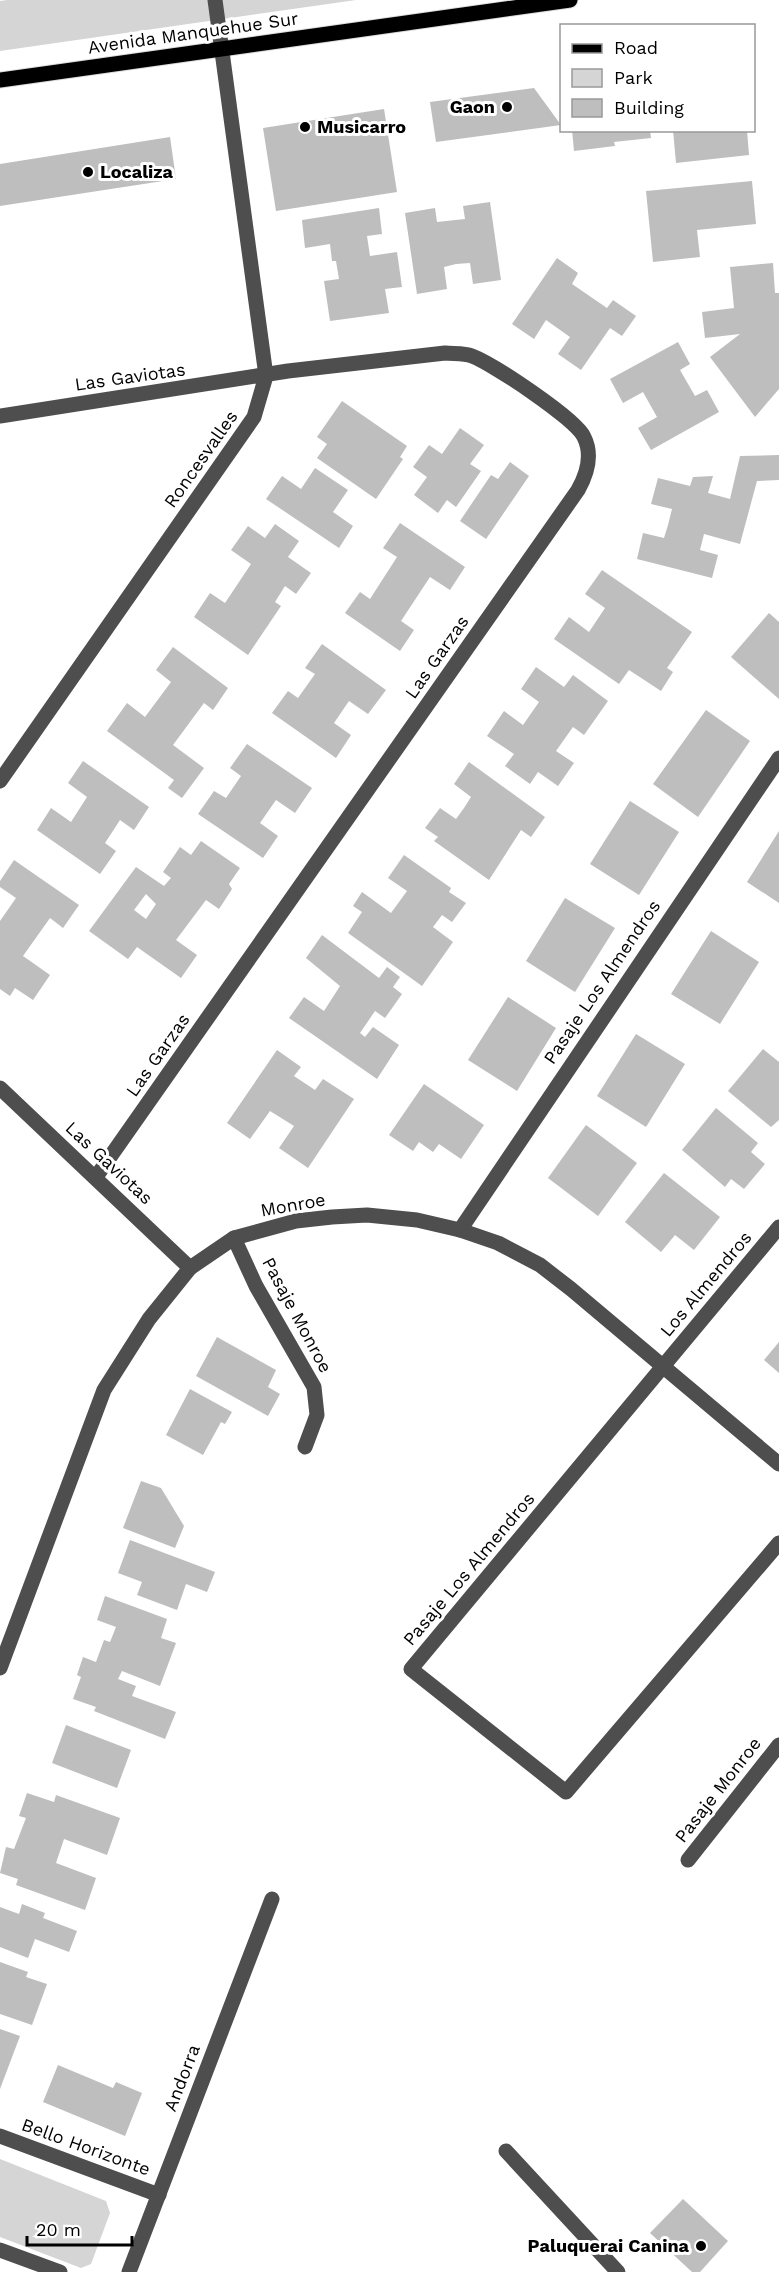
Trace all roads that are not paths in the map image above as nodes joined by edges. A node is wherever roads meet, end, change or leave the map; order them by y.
1 (215, 0) edge
2 (570, 0) edge
3 (223, 49) junction
4 (0, 80) edge
5 (266, 376) junction
6 (0, 416) edge
7 (779, 758) edge
8 (0, 781) edge
9 (0, 1088) edge
10 (96, 1177) junction
11 (779, 1227) edge
12 (460, 1230) junction
13 (234, 1238) junction
14 (190, 1268) junction
15 (662, 1366) junction
16 (304, 1447) dead end
17 (779, 1464) edge
18 (779, 1543) edge
19 (0, 1668) edge
20 (779, 1745) edge
21 (688, 1860) dead end
22 (272, 1899) dead end
23 (0, 2136) edge
24 (506, 2151) dead end
25 (159, 2195) junction
26 (0, 2250) edge
27 (60, 2272) edge
28 (129, 2272) edge
29 (618, 2272) edge

1 - 3 street, Roncesvalles
2 - 3 main road, Avenida Manquehue Sur
3 - 4 main road, Avenida Manquehue Sur
3 - 5 street, Roncesvalles
5 - 6 street, Las Gaviotas
5 - 8 street, Roncesvalles
5 - 10 street, Las Garzas
7 - 12 street, Pasaje Los Almendros
9 - 10 street, Las Gaviotas
10 - 14 street, Las Gaviotas
11 - 15 street, Los Almendros
12 - 13 street, Monroe
12 - 15 street, Monroe
13 - 14 street, Monroe
13 - 16 street, Pasaje Monroe
14 - 19 street, Monroe
15 - 17 street, Monroe
15 - 18 street, Pasaje Los Almendros
20 - 21 street, Pasaje Monroe
22 - 25 street, Andorra
23 - 25 street, Bello Horizonte
24 - 29 street
25 - 28 street, Andorra
26 - 27 street

